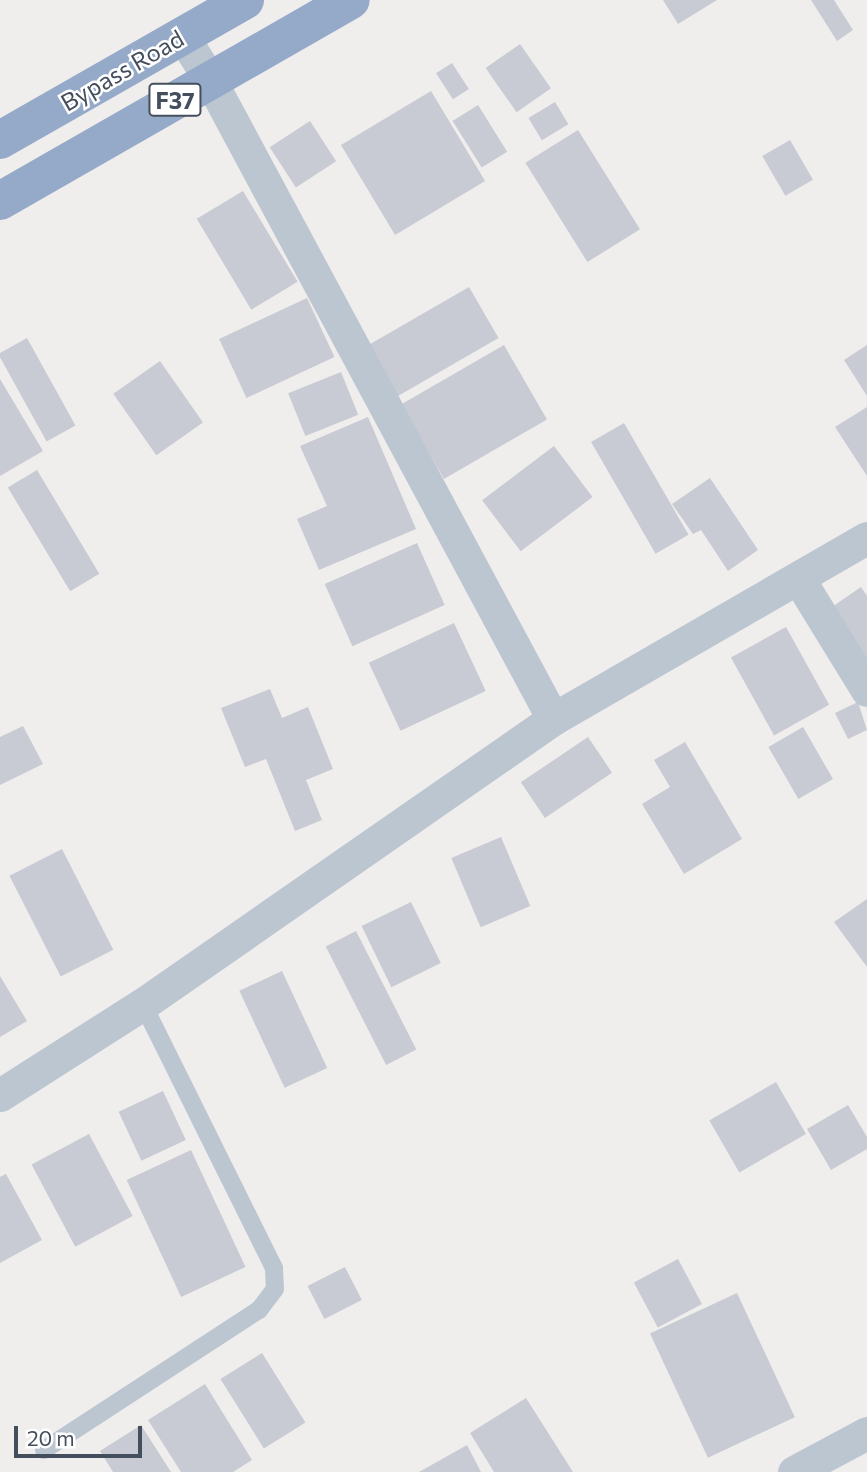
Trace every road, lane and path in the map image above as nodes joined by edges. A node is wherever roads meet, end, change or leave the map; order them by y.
1 (245, 0) edge
2 (351, 0) edge
3 (182, 36) junction
4 (211, 80) junction
5 (0, 140) edge
6 (0, 201) edge
7 (867, 538) edge
8 (800, 581) junction
9 (867, 690) edge
10 (553, 719) junction
11 (143, 1004) junction
12 (0, 1095) edge
13 (867, 1433) edge
14 (44, 1450) dead end
15 (809, 1469) edge

1 - 3 highway, Bypass Road / F37
2 - 4 highway, F37
3 - 4 street
3 - 5 highway, Bypass Road / F37
4 - 6 highway, F37
4 - 10 street
7 - 8 street
8 - 9 street
8 - 10 street
10 - 11 street
11 - 12 street
11 - 14 lane
13 - 15 street

